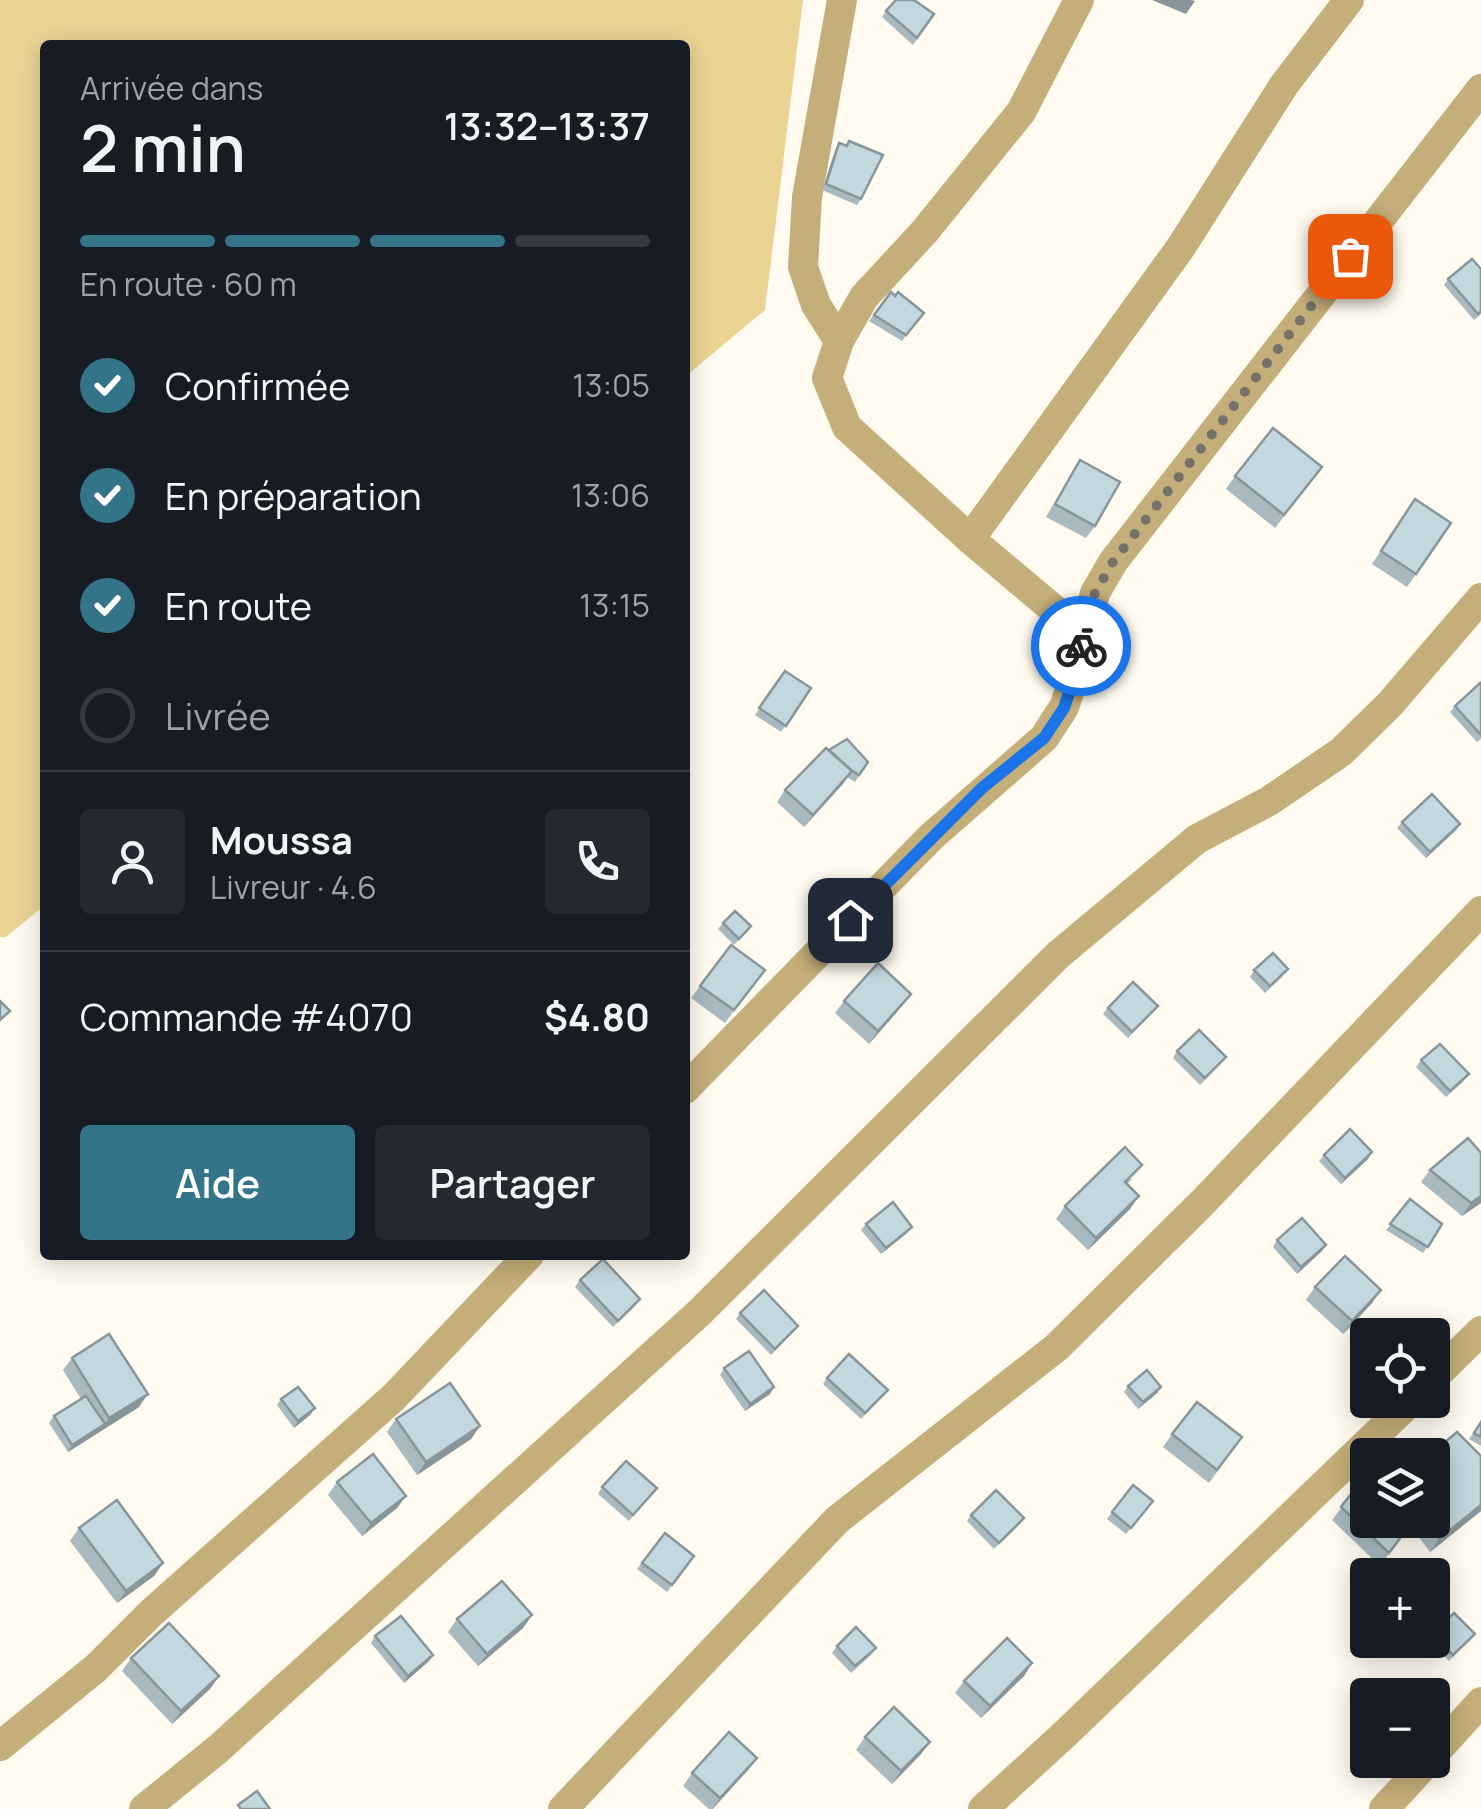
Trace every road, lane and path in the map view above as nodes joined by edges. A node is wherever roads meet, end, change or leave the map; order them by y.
1 (842, 0) edge
2 (1079, 0) edge
3 (1348, 0) edge
4 (1481, 88) edge
5 (838, 341) junction
6 (970, 539) junction
7 (1481, 598) edge
8 (1083, 634) junction
9 (1481, 911) edge
10 (690, 1083) edge
11 (524, 1260) edge
12 (1481, 1331) edge
13 (1450, 1362) edge
14 (1393, 1418) edge
15 (1481, 1702) edge
16 (1450, 1736) edge
17 (0, 1746) edge
18 (1412, 1778) edge
19 (144, 1809) edge
20 (563, 1809) edge
21 (983, 1809) edge
22 (1384, 1809) edge

1 - 5 street
2 - 5 street
3 - 6 street
4 - 8 street
5 - 6 street
6 - 8 street
7 - 19 street
8 - 10 street
9 - 20 street
11 - 17 street
12 - 13 street
14 - 21 street
15 - 16 street
18 - 22 street

